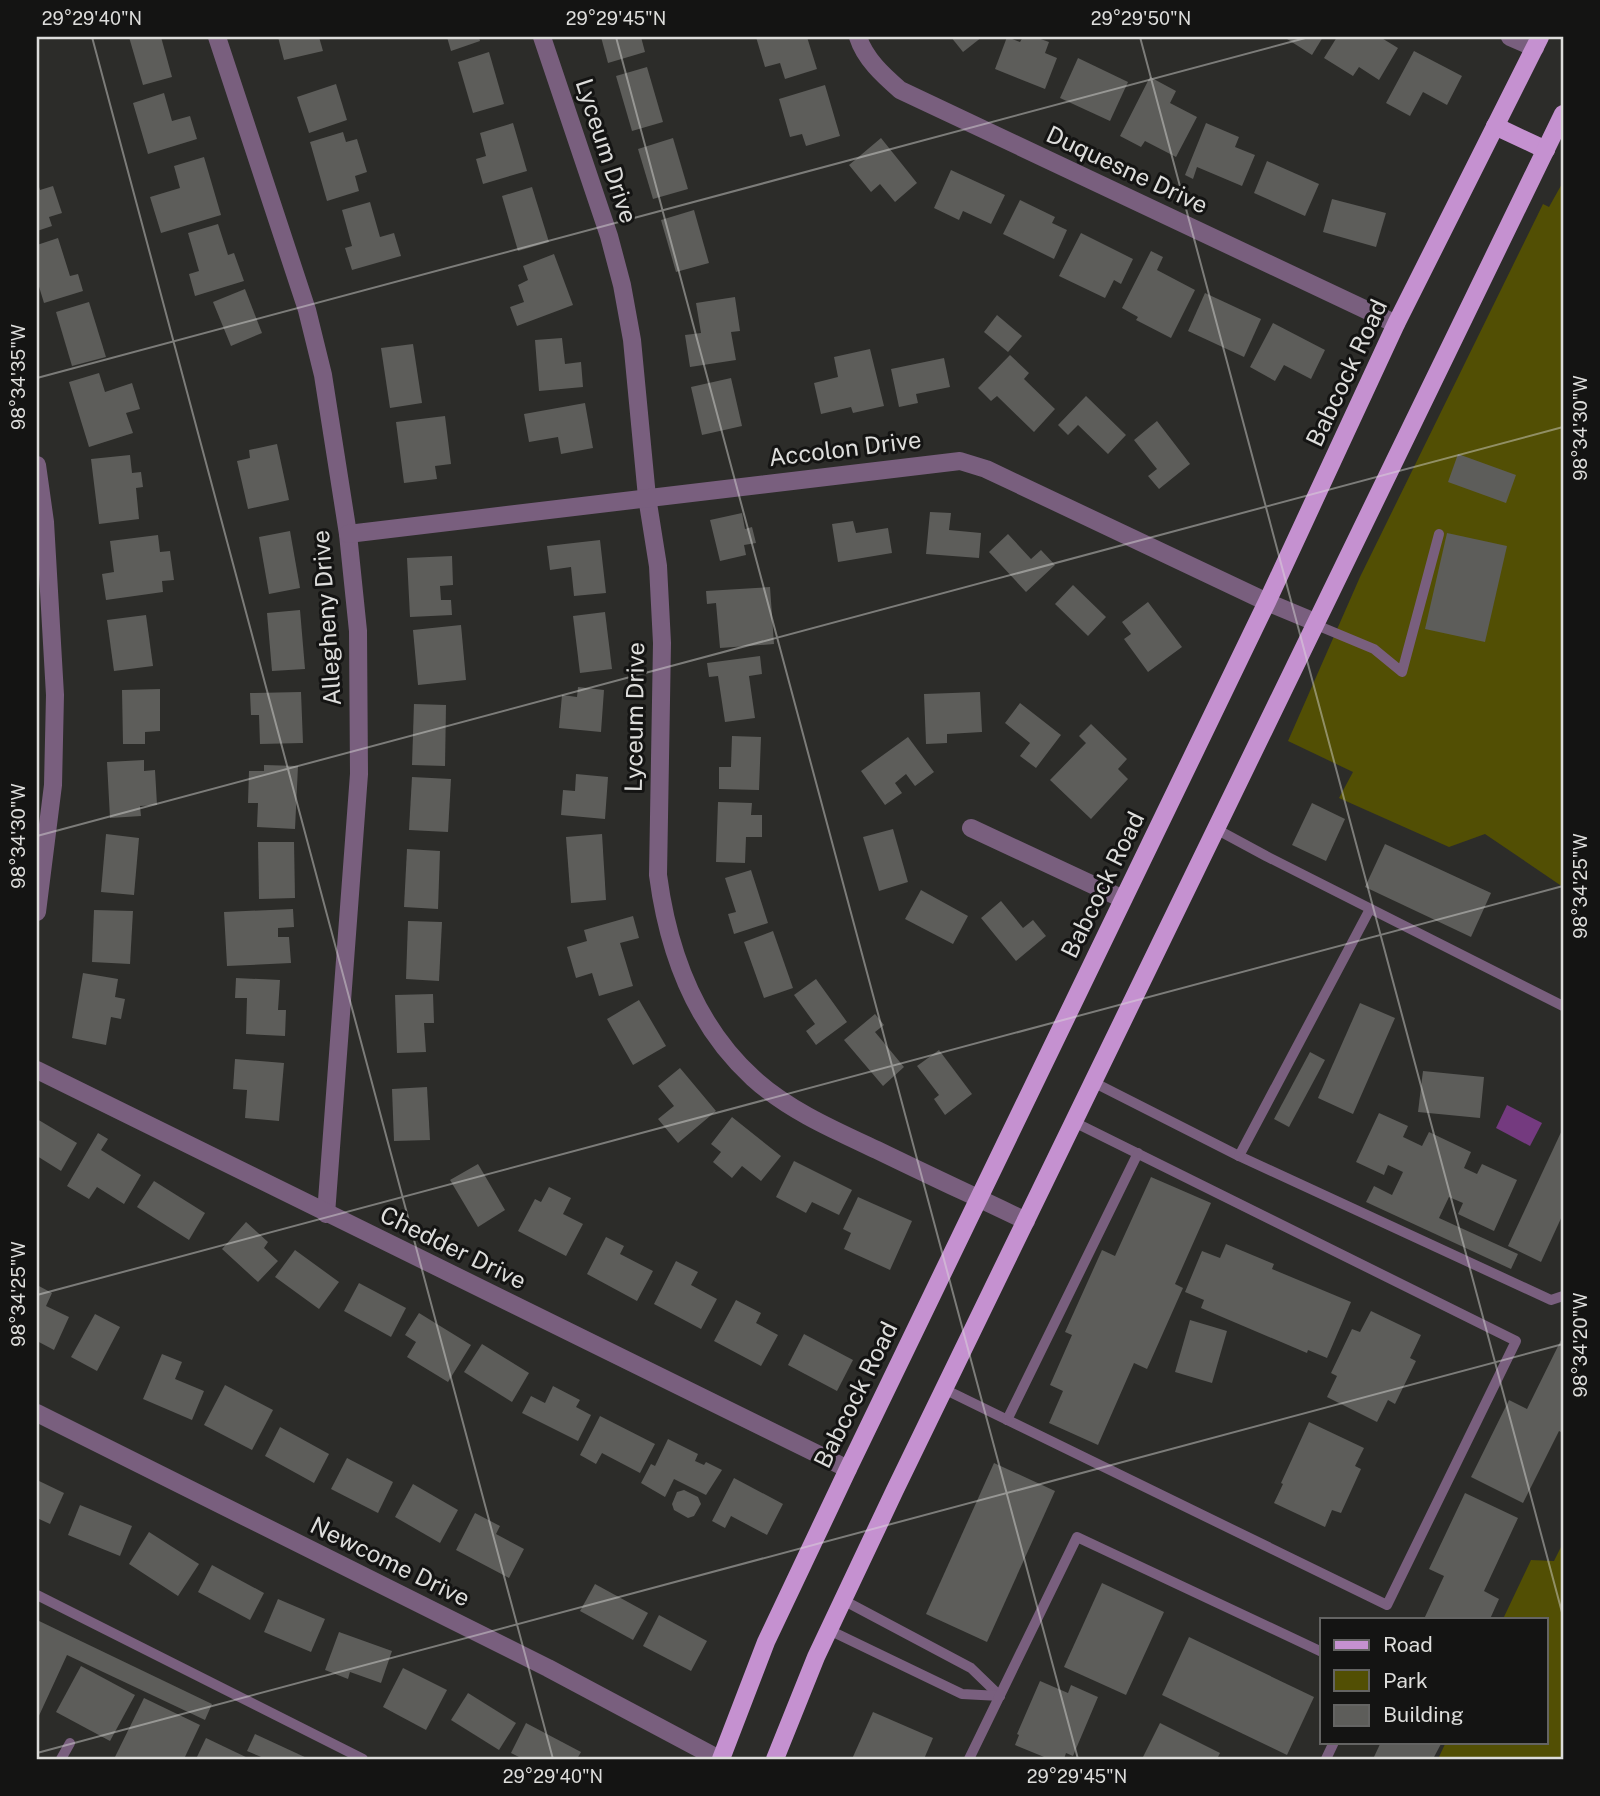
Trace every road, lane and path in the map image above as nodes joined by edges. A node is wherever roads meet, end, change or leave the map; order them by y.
1 (217, 37) edge
2 (542, 37) edge
3 (858, 37) edge
4 (1510, 37) edge
5 (1537, 42) edge
6 (1563, 114) edge
7 (1495, 126) junction
8 (1554, 142) edge
9 (1396, 324) junction
10 (37, 465) edge
11 (647, 497) junction
12 (41, 515) edge
13 (348, 534) junction
14 (1439, 534) dead end
15 (1267, 602) junction
16 (1314, 623) junction
17 (971, 828) dead end
18 (1216, 829) junction
19 (1123, 899) junction
20 (1370, 909) junction
21 (37, 912) edge
22 (1563, 1006) edge
23 (37, 1070) edge
24 (1093, 1082) junction
25 (1074, 1122) junction
26 (1138, 1153) junction
27 (1239, 1157) junction
28 (978, 1198) junction
29 (326, 1214) junction
30 (1026, 1221) junction
31 (1563, 1296) edge
32 (944, 1389) junction
33 (37, 1413) edge
34 (1007, 1420) junction
35 (848, 1469) junction
36 (37, 1595) edge
37 (843, 1600) junction
38 (829, 1630) junction
39 (1320, 1651) edge
40 (1000, 1696) junction
41 (70, 1742) dead end
42 (61, 1759) edge
43 (363, 1759) edge
44 (720, 1759) edge
45 (775, 1759) edge
46 (969, 1759) edge

1 - 13 street, Allegheny Drive
2 - 11 street, Lyceum Drive
3 - 9 street, Duquesne Drive
4 - 5 street
5 - 7 main road, Babcock Road
6 - 8 main road
7 - 8 main road
7 - 9 main road, Babcock Road
8 - 16 main road
9 - 15 main road, Babcock Road
10 - 12 street
11 - 13 street, Accolon Drive
11 - 15 street, Accolon Drive
11 - 28 street, Lyceum Drive
12 - 21 street
13 - 29 street, Allegheny Drive
14 - 16 lane
15 - 16 street, Accolon Drive
15 - 19 main road, Babcock Road
16 - 18 main road
17 - 19 street
18 - 20 lane
18 - 24 main road
19 - 28 main road, Babcock Road
20 - 22 lane
20 - 27 lane
23 - 29 street, Chedder Drive
24 - 25 main road
24 - 27 lane
25 - 26 lane
25 - 30 main road
26 - 34 lane
26 - 34 lane
27 - 31 lane
28 - 30 street, Lyceum Drive
28 - 35 main road, Babcock Road
29 - 35 street, Chedder Drive
30 - 32 main road
32 - 34 lane
32 - 37 main road
33 - 44 street, Newcome Drive
35 - 44 main road, Babcock Road
36 - 43 lane
37 - 38 main road
37 - 40 lane
38 - 40 lane
38 - 45 main road
39 - 40 lane
40 - 46 lane
41 - 42 lane

